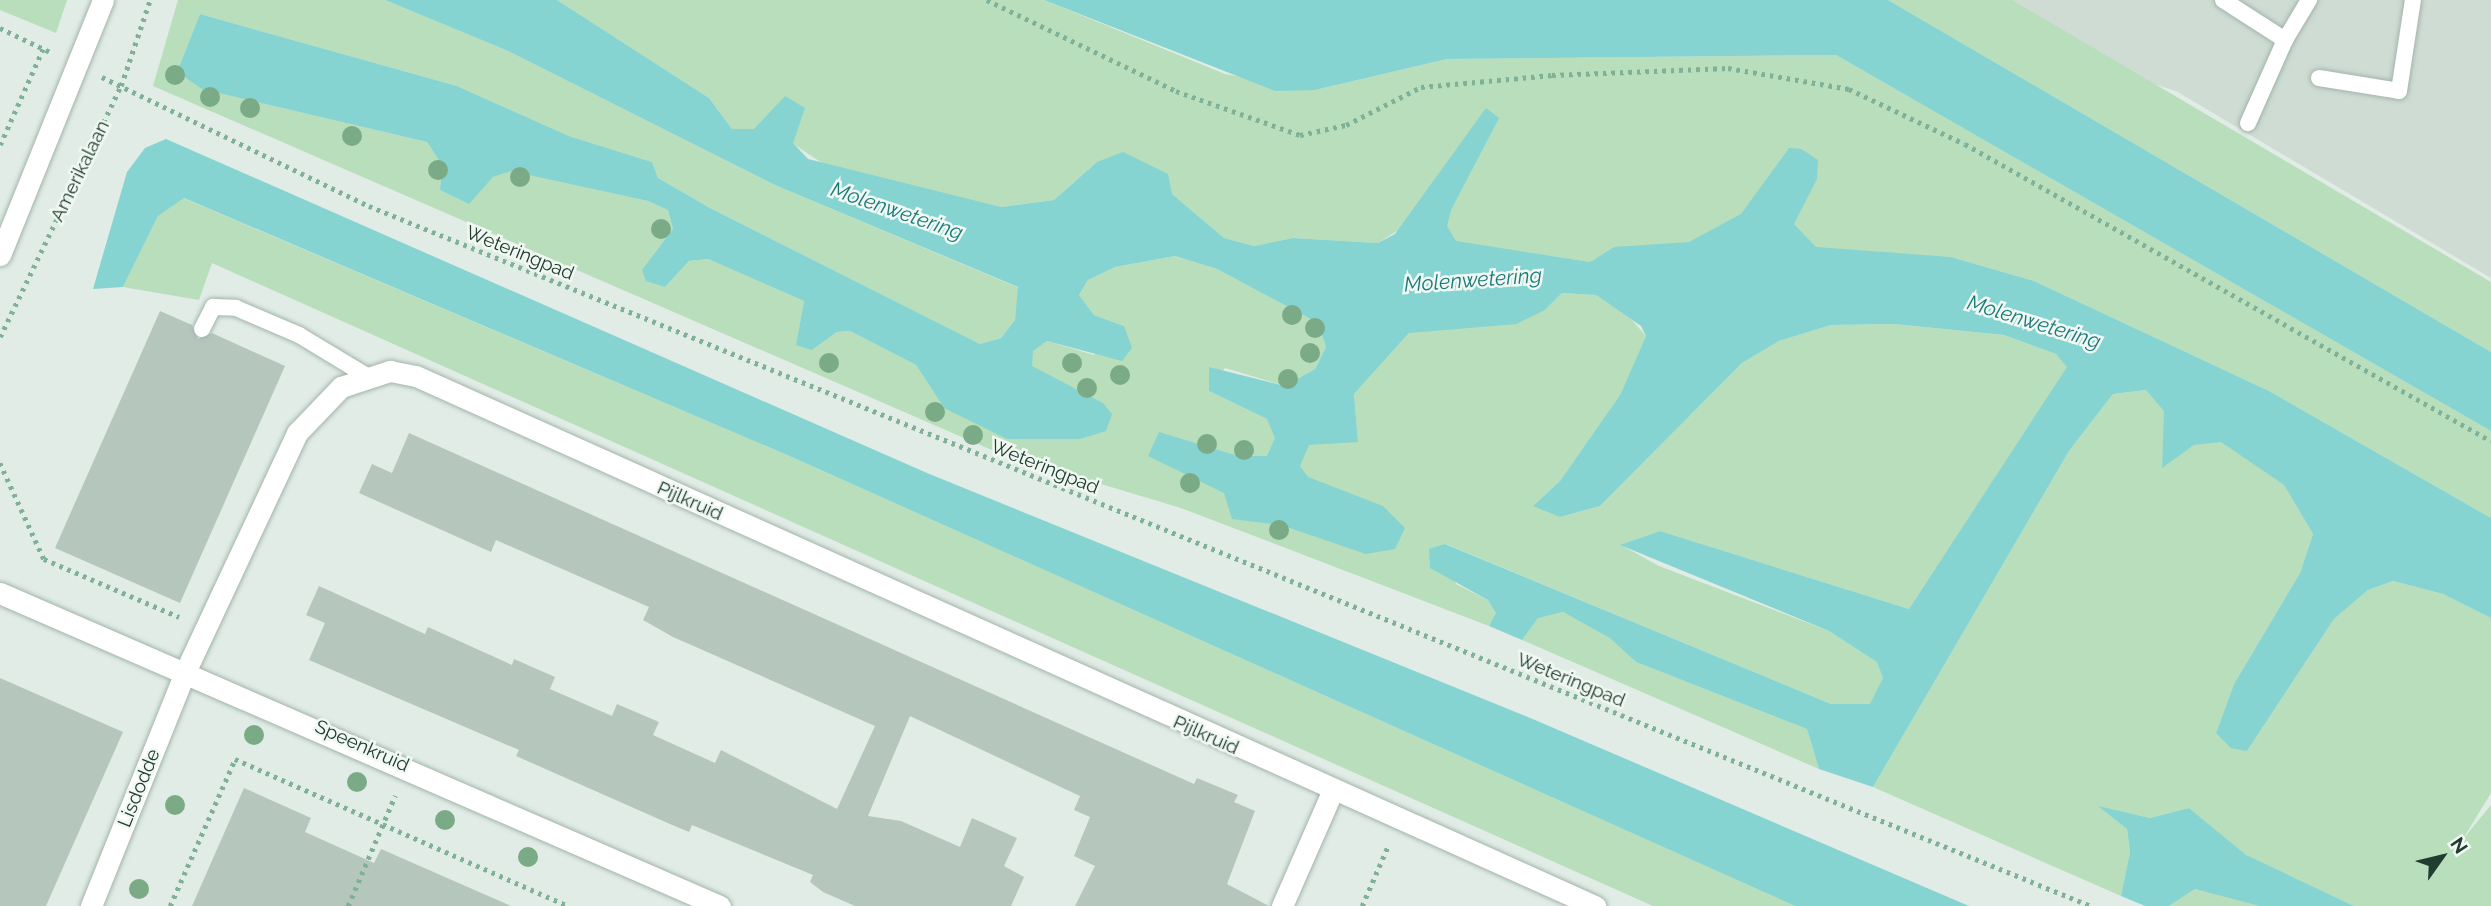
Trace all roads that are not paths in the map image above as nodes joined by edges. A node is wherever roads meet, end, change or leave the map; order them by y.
1 (103, 0) edge
2 (2223, 0) edge
3 (2309, 0) edge
4 (2413, 0) edge
5 (2285, 40) junction
6 (2319, 78) dead end
7 (2248, 123) dead end
8 (0, 255) edge
9 (202, 329) dead end
10 (367, 376) junction
11 (0, 593) edge
12 (187, 670) junction
13 (1332, 792) junction
14 (91, 906) edge
15 (720, 906) edge
16 (1282, 906) edge
17 (1595, 906) edge

1 - 8 street, Amerikalaan
2 - 5 lane
3 - 5 lane
4 - 6 lane
5 - 7 lane
9 - 10 lane
10 - 12 street
10 - 13 street, Pijlkruid
11 - 12 street, Speenkruid
12 - 14 street, Lisdodde
12 - 15 street, Speenkruid
13 - 16 street
13 - 17 street, Pijlkruid

